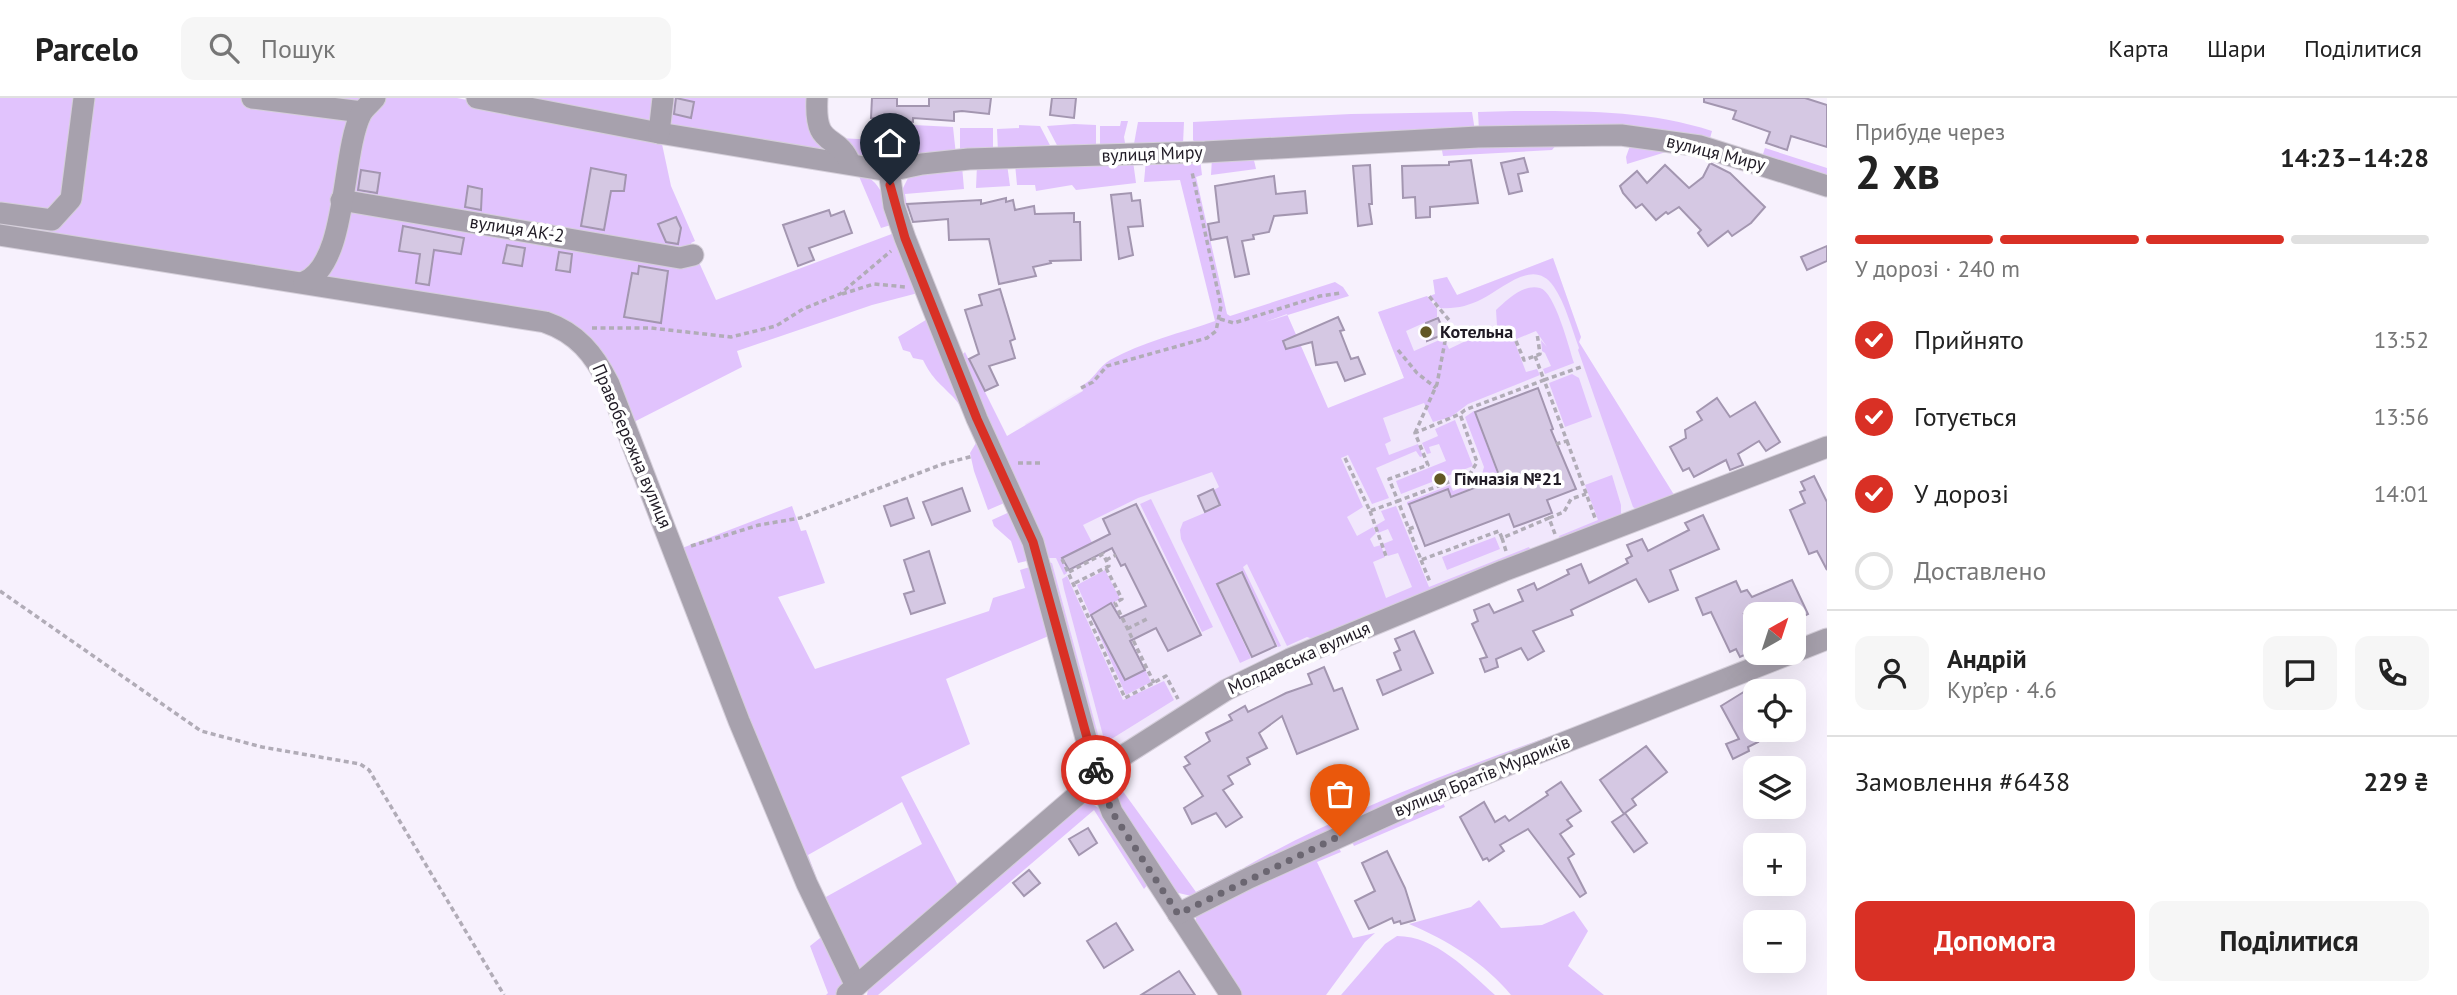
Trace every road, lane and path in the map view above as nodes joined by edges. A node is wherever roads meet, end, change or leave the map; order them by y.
1 (84, 98) edge
2 (252, 98) edge
3 (477, 98) edge
4 (663, 98) edge
5 (817, 98) edge
6 (368, 105) edge
7 (659, 133) junction
8 (1190, 153) junction
9 (850, 163) junction
10 (889, 171) junction
11 (1827, 186) edge
12 (341, 200) junction
13 (0, 213) edge
14 (0, 235) edge
15 (905, 238) junction
16 (693, 255) dead end
17 (322, 268) junction
18 (304, 282) junction
19 (335, 288) junction
20 (926, 290) junction
21 (1341, 293) dead end
22 (840, 294) junction
23 (1429, 296) dead end
24 (1220, 319) junction
25 (1537, 332) dead end
26 (569, 333) junction
27 (1516, 341) dead end
28 (1398, 350) dead end
29 (1535, 356) junction
30 (1581, 367) dead end
31 (1544, 380) junction
32 (1081, 388) dead end
33 (1436, 388) junction
34 (1460, 414) junction
35 (1415, 433) junction
36 (1567, 441) junction
37 (1556, 444) dead end
38 (1827, 447) edge
39 (994, 457) junction
40 (1345, 458) dead end
41 (1043, 463) dead end
42 (1586, 494) junction
43 (1398, 501) junction
44 (1370, 511) junction
45 (1549, 518) junction
46 (1595, 519) dead end
47 (1417, 526) dead end
48 (1565, 527) dead end
49 (1409, 529) junction
50 (1554, 533) junction
51 (1542, 537) dead end
52 (1558, 542) dead end
53 (675, 551) junction
54 (1116, 555) dead end
55 (1386, 556) dead end
56 (1062, 559) dead end
57 (1106, 560) junction
58 (1106, 568) junction
59 (1068, 572) junction
60 (1073, 584) junction
61 (0, 591) edge
62 (1147, 619) dead end
63 (1127, 629) junction
64 (1827, 639) edge
65 (1806, 647) edge
66 (1760, 665) edge
67 (1154, 683) junction
68 (1179, 701) dead end
69 (1098, 778) junction
70 (1178, 914) junction
71 (851, 990) edge
72 (504, 995) edge
73 (1231, 995) edge

1 - 13 street
2 - 6 street
3 - 7 street, вулиця Миру
4 - 7 street
5 - 9 street
6 - 12 street
7 - 9 street, вулиця Миру
8 - 10 street, вулиця Миру
8 - 11 street, вулиця Миру
8 - 24 path
9 - 10 street, вулиця Миру
10 - 15 street
12 - 16 street, вулиця АК-2
12 - 17 street
14 - 18 street, Правобережна вулиця
15 - 20 street
15 - 22 path
17 - 18 street
17 - 19 street
18 - 19 street, Правобережна вулиця
19 - 26 street, Правобережна вулиця
20 - 22 path
20 - 39 street
21 - 24 path
22 - 26 path
23 - 33 path
24 - 32 path
25 - 29 path
26 - 53 street, Правобережна вулиця
27 - 29 path
28 - 33 path
29 - 31 path
30 - 31 path
31 - 34 path
31 - 36 path
33 - 35 path
34 - 35 path
34 - 43 path
35 - 43 path
36 - 37 path
36 - 42 path
38 - 69 street, Молдавська вулиця
39 - 41 path
39 - 53 path
39 - 69 street
40 - 44 path
42 - 45 path
42 - 46 path
43 - 44 path
43 - 49 path
44 - 55 path
45 - 49 path
45 - 50 path
47 - 49 path
48 - 50 path
50 - 51 path
50 - 52 path
53 - 71 street, Правобережна вулиця
54 - 57 path
56 - 59 path
57 - 58 path
57 - 59 path
58 - 60 path
58 - 63 path
59 - 60 path
60 - 67 path
61 - 72 path
62 - 63 path
63 - 67 path
64 - 65 street, вулиця Братів Мудриків
66 - 70 street, вулиця Братів Мудриків
67 - 68 path
69 - 70 street
69 - 71 street, Молдавська вулиця
70 - 73 street

